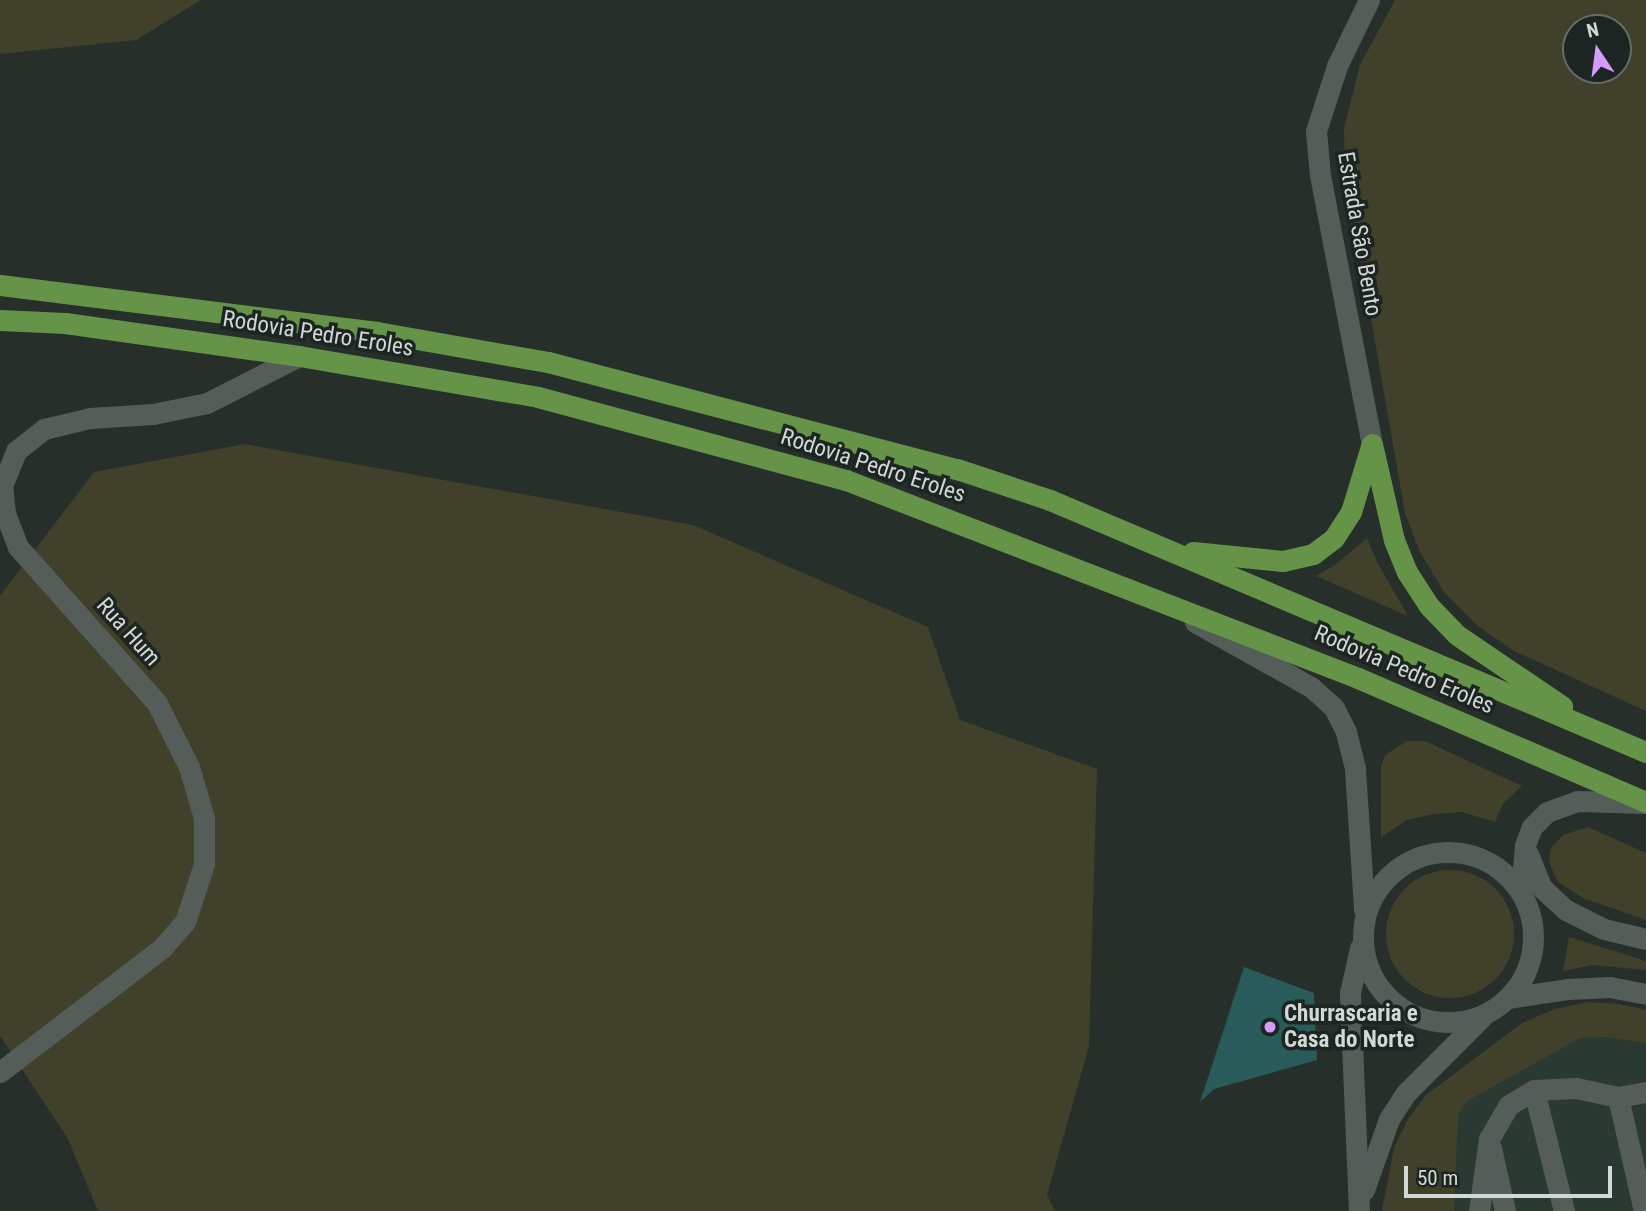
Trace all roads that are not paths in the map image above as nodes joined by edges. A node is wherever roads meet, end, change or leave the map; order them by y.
1 (1369, 0) edge
2 (0, 285) edge
3 (0, 320) edge
4 (299, 356) junction
5 (1372, 444) junction
6 (1, 485) edge
7 (1169, 550) junction
8 (1150, 597) junction
9 (1603, 734) junction
10 (1646, 752) edge
11 (1646, 803) edge
12 (1525, 845) junction
13 (1521, 892) junction
14 (1364, 914) junction
15 (1646, 939) edge
16 (1362, 942) junction
17 (1646, 994) edge
18 (1508, 998) junction
19 (1485, 1014) junction
20 (0, 1072) edge
21 (1534, 1090) junction
22 (1646, 1092) edge
23 (1618, 1097) junction
24 (1489, 1139) junction
25 (1359, 1208) edge
26 (1479, 1211) edge
27 (1505, 1211) edge
28 (1564, 1211) edge
29 (1644, 1211) edge

1 - 5 street, Estrada São Bento
2 - 7 highway, Rodovia Pedro Eroles
3 - 4 highway, Rodovia Pedro Eroles
4 - 6 street, Rua Hum
4 - 8 highway, Rodovia Pedro Eroles
5 - 7 highway
5 - 9 highway
6 - 20 street, Rua Hum
7 - 9 highway, Rodovia Pedro Eroles
8 - 11 highway, Rodovia Pedro Eroles
8 - 14 street
9 - 10 highway, Rodovia Pedro Eroles
11 - 12 street
12 - 13 street
12 - 15 street
13 - 14 street
13 - 18 street
14 - 16 street
16 - 19 street
16 - 25 street
17 - 18 street
18 - 19 street
19 - 25 street
21 - 23 street
21 - 24 street
21 - 28 street
22 - 23 street
23 - 29 street
24 - 26 street
24 - 27 street

